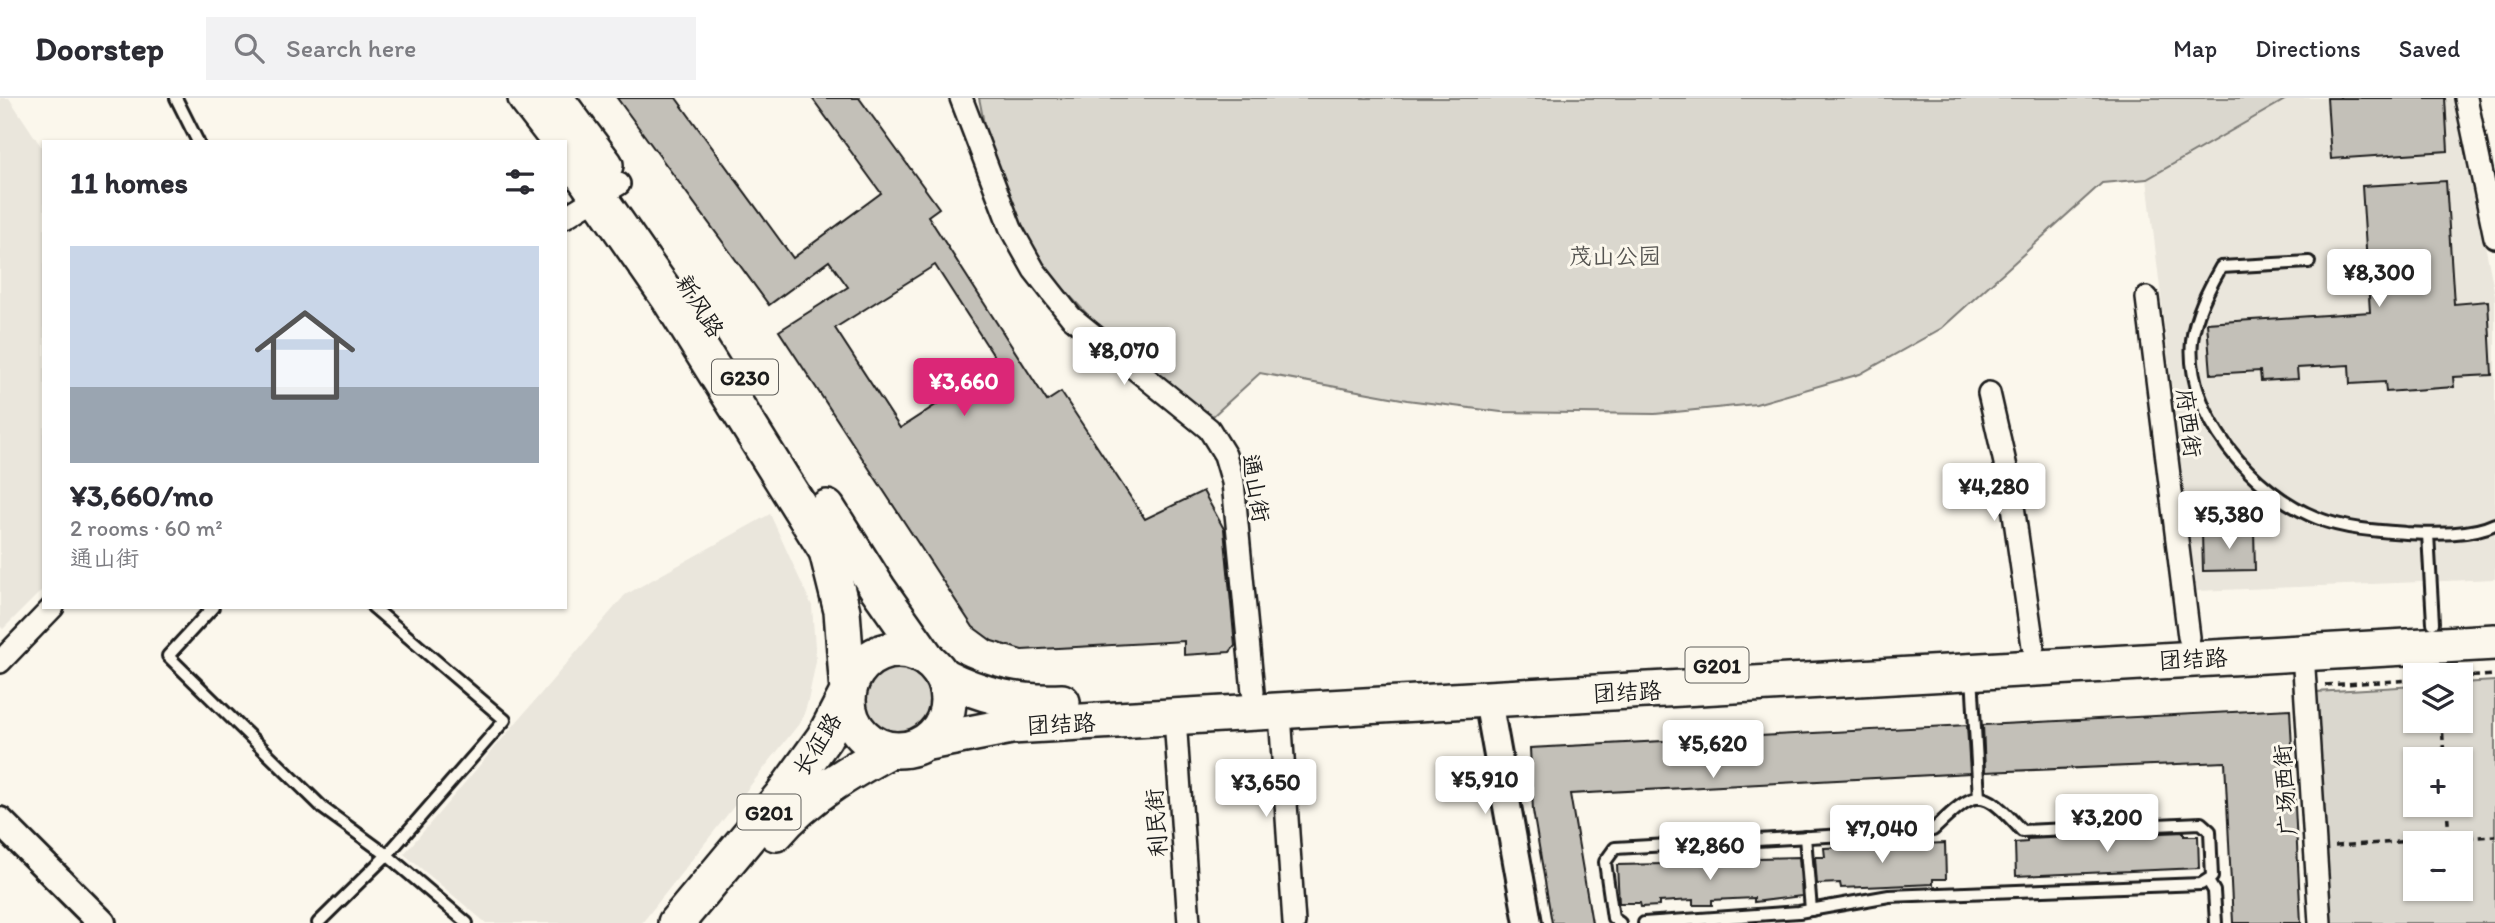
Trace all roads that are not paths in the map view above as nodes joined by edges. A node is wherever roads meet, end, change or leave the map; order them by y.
1 (176, 98) edge
2 (526, 98) edge
3 (555, 98) edge
4 (961, 98) edge
5 (2466, 98) edge
6 (197, 140) edge
7 (558, 140) edge
8 (567, 151) edge
9 (609, 190) junction
10 (567, 216) edge
11 (2495, 237) edge
12 (2309, 262) dead end
13 (2147, 298) dead end
14 (1989, 393) dead end
15 (2495, 524) edge
16 (2428, 534) junction
17 (51, 609) edge
18 (211, 609) edge
19 (375, 609) edge
20 (2495, 619) edge
21 (2433, 623) junction
22 (2189, 637) junction
23 (2495, 642) edge
24 (2033, 646) junction
25 (0, 662) edge
26 (936, 668) junction
27 (2304, 670) junction
28 (1972, 672) junction
29 (848, 692) junction
30 (1252, 692) junction
31 (1488, 700) junction
32 (1280, 712) junction
33 (1175, 718) junction
34 (928, 742) junction
35 (890, 750) junction
36 (1979, 798) junction
37 (0, 821) edge
38 (1805, 837) junction
39 (387, 855) junction
40 (2208, 881) junction
41 (1811, 910) junction
42 (102, 923) edge
43 (318, 923) edge
44 (467, 923) edge
45 (676, 923) edge
46 (703, 923) edge
47 (1189, 923) edge
48 (1294, 923) edge
49 (1528, 923) edge
50 (1620, 923) edge
51 (1644, 923) edge
52 (2216, 923) edge
53 (2320, 923) edge

1 - 6 lane
2 - 7 highway
3 - 9 highway, 新风路 / G230
4 - 30 street, 通山街
5 - 11 street
8 - 9 highway, 新风路 / G230
9 - 10 street
9 - 26 highway, 新风路 / G230
9 - 29 highway, 新风路 / G230
12 - 16 lane
13 - 22 street, 府西街
14 - 24 street
15 - 16 lane
16 - 21 lane
17 - 25 street
18 - 39 lane
19 - 39 lane
20 - 21 highway, 团结路 / G201
21 - 22 highway, 团结路 / G201
22 - 24 highway, 团结路 / G201
23 - 27 highway, 团结路 / G201
24 - 30 highway, 团结路 / G201
26 - 29 highway
26 - 30 highway, 团结路 / G201
26 - 34 highway
27 - 28 highway, 团结路 / G201
27 - 53 street, 广场西街
28 - 31 highway, 团结路 / G201
28 - 36 lane
29 - 35 highway
29 - 45 highway, 长征路 / G201
31 - 32 highway, 团结路 / G201
31 - 49 street
32 - 33 highway, 团结路 / G201
32 - 48 street
33 - 34 highway, 团结路 / G201
33 - 47 street, 利民街
34 - 35 highway
35 - 46 highway, 长征路 / G201
36 - 38 lane
36 - 40 lane
37 - 42 street
38 - 41 lane
38 - 50 lane
39 - 43 lane
39 - 44 lane
40 - 41 lane
40 - 52 lane
41 - 51 lane

